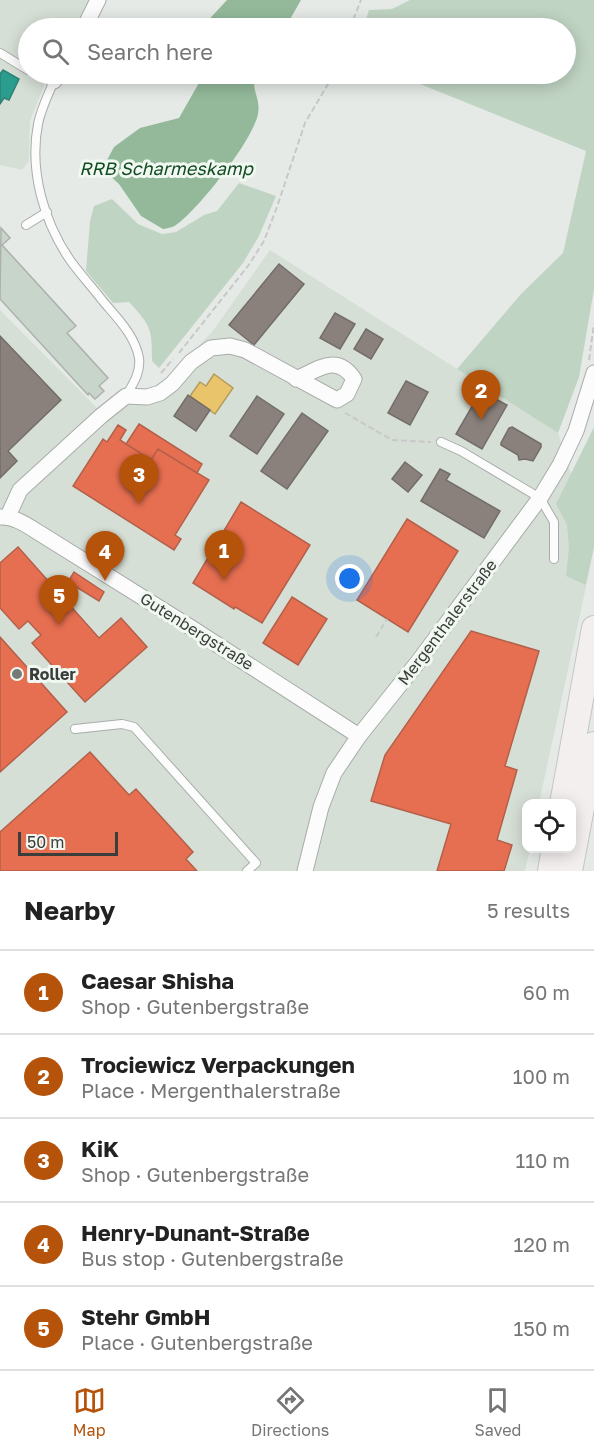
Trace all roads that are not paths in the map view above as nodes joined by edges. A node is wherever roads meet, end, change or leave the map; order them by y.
1 (98, 0) edge
2 (89, 18) edge
3 (0, 53) edge
4 (18, 64) edge
5 (53, 84) edge
6 (47, 212) junction
7 (26, 225) dead end
8 (591, 371) edge
9 (296, 379) junction
10 (126, 396) junction
11 (441, 442) road end
12 (540, 498) junction
13 (4, 516) edge
14 (554, 559) dead end
15 (594, 628) edge
16 (75, 729) dead end
17 (359, 736) junction
18 (594, 744) edge
19 (563, 799) edge
20 (553, 853) edge
21 (247, 871) edge
22 (306, 871) edge
23 (550, 871) edge
24 (570, 871) edge

1 - 2 street
3 - 4 lane
5 - 6 lane
6 - 7 lane
6 - 10 lane
8 - 12 street, Mergenthalerstraße
9 - 9 street
9 - 10 street
10 - 13 street
11 - 12 lane
12 - 14 lane
12 - 17 street, Mergenthalerstraße
13 - 17 street, Gutenbergstraße
15 - 19 highway
16 - 21 lane
17 - 22 street, Mergenthalerstraße
18 - 24 highway
20 - 23 highway

